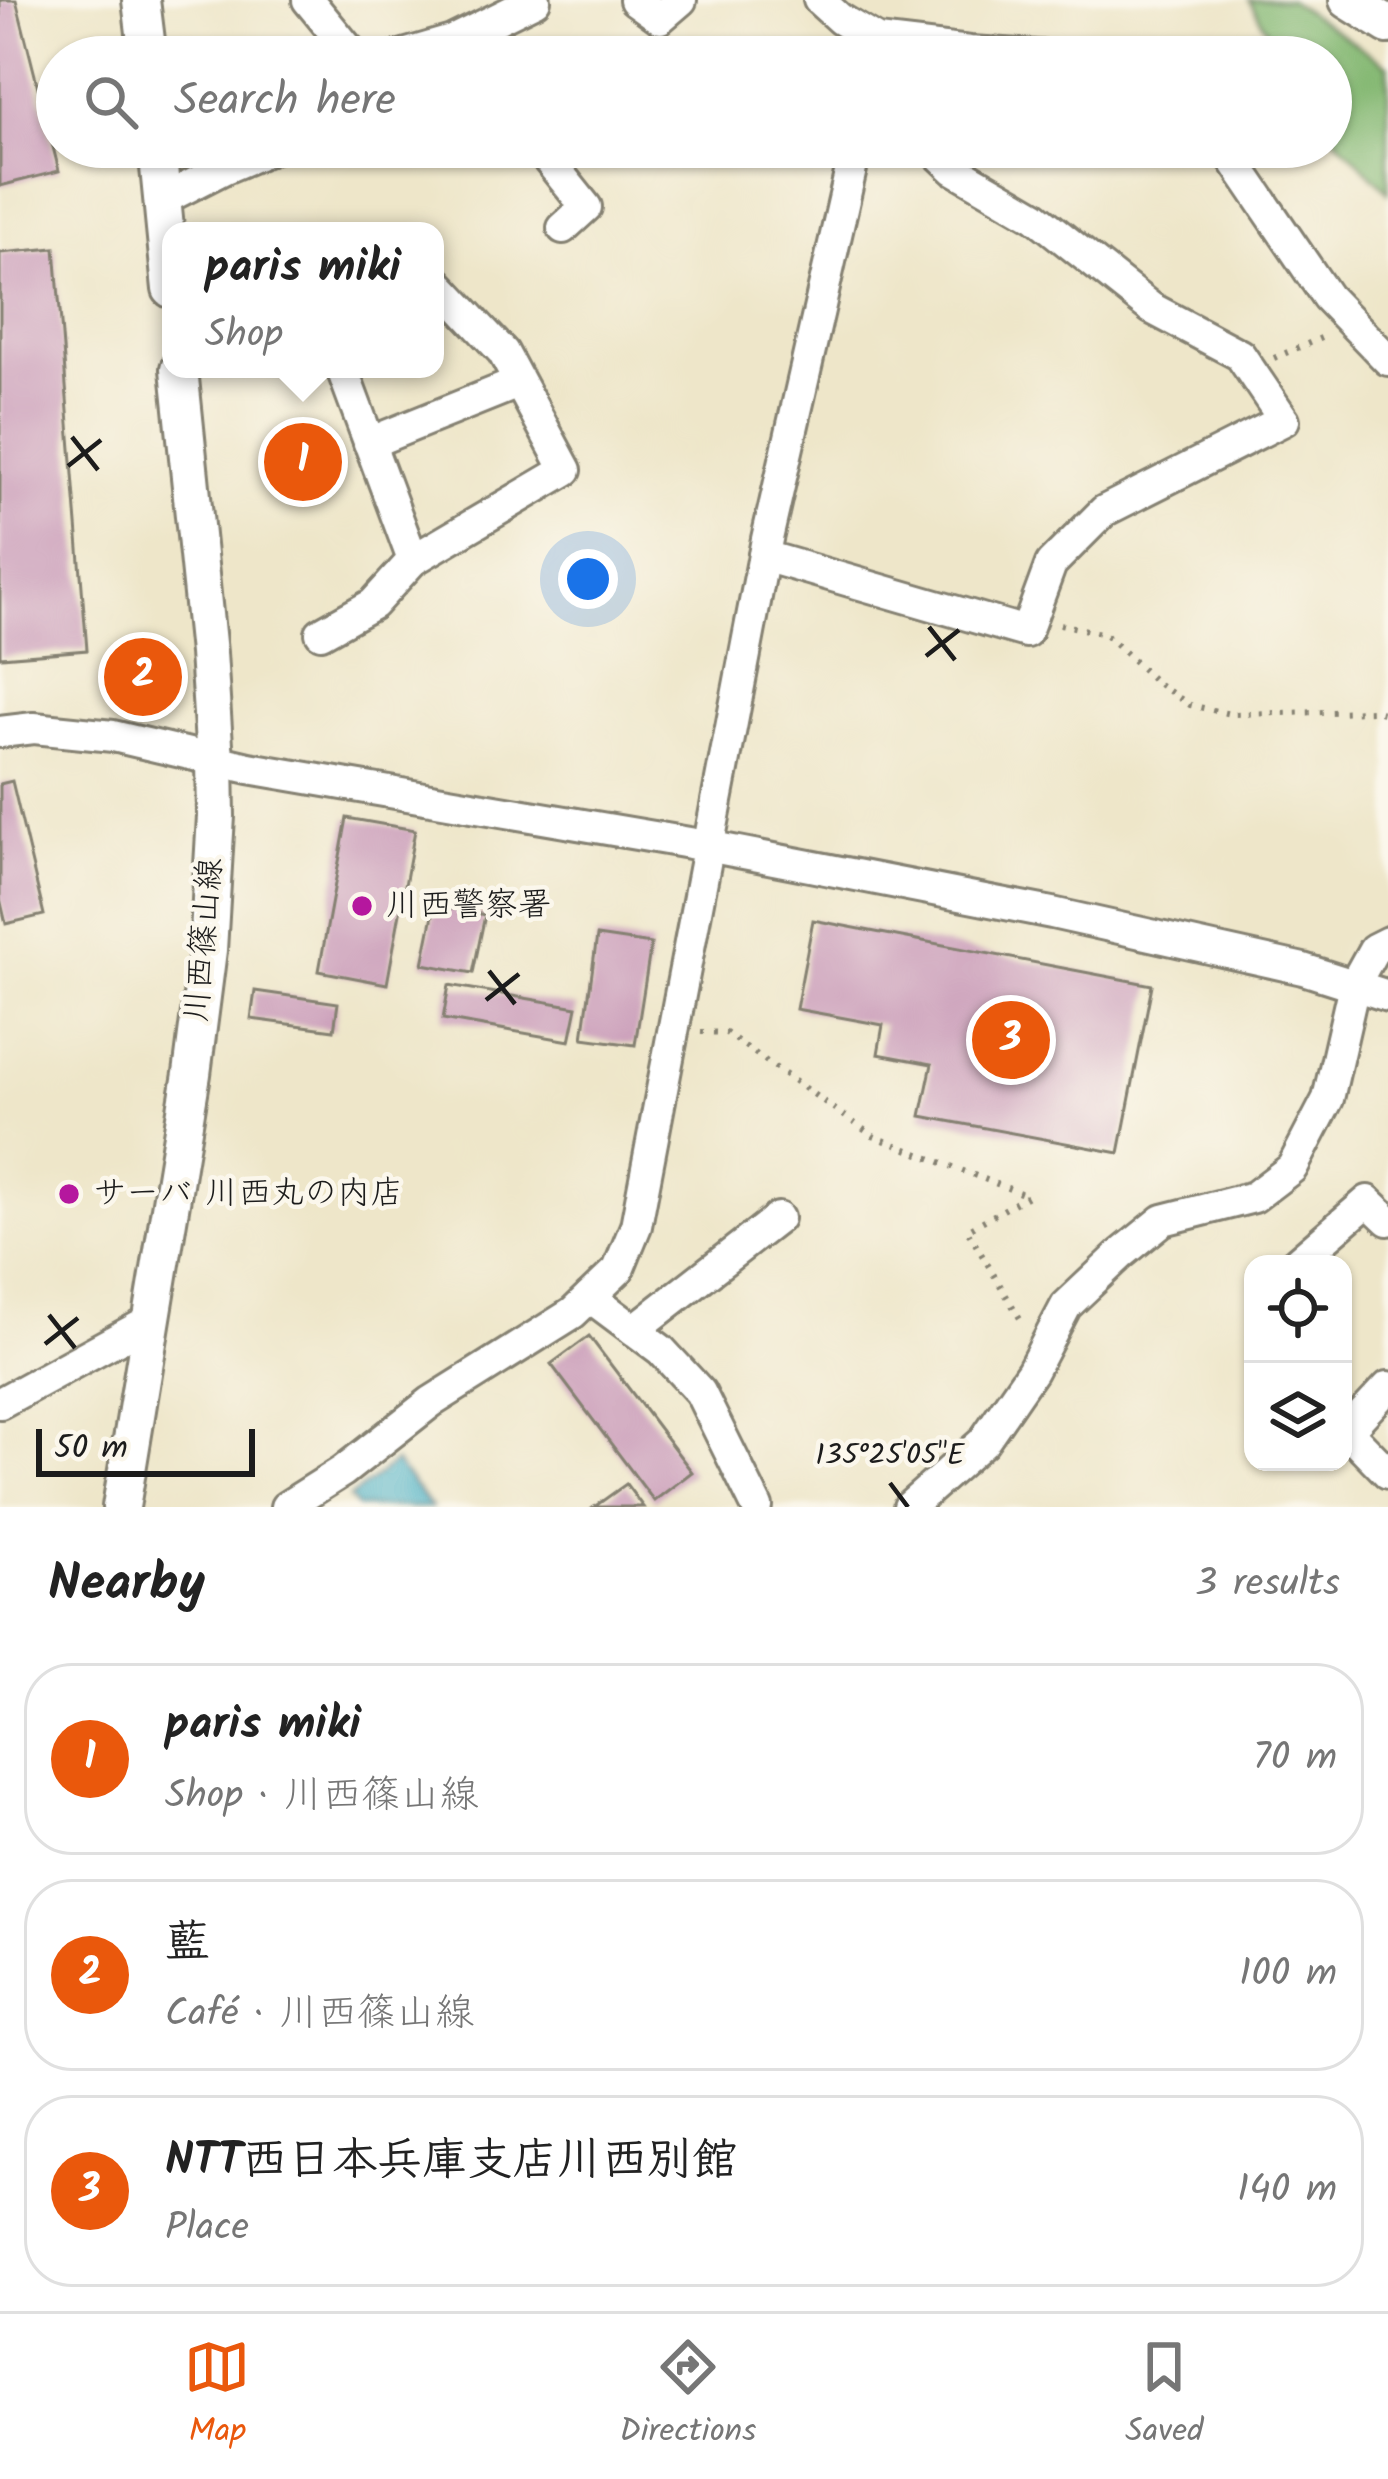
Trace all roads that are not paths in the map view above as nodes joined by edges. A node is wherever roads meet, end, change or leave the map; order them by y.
1 (142, 0) edge
2 (308, 0) edge
3 (535, 0) edge
4 (634, 0) edge
5 (681, 0) edge
6 (819, 0) edge
7 (1348, 0) edge
8 (1388, 25) edge
9 (146, 36) edge
10 (338, 36) edge
11 (479, 36) edge
12 (860, 36) edge
13 (159, 168) edge
14 (225, 168) edge
15 (555, 168) edge
16 (851, 168) edge
17 (953, 168) edge
18 (1240, 168) edge
19 (162, 200) junction
20 (164, 222) edge
21 (562, 228) dead end
22 (444, 290) edge
23 (1388, 360) edge
24 (180, 378) edge
25 (345, 378) edge
26 (518, 383) junction
27 (369, 442) junction
28 (764, 556) junction
29 (413, 560) junction
30 (321, 633) dead end
31 (0, 732) edge
32 (215, 760) junction
33 (707, 847) junction
34 (1388, 942) edge
35 (1354, 985) junction
36 (1388, 996) edge
37 (778, 1218) dead end
38 (1388, 1220) edge
39 (1305, 1255) edge
40 (590, 1297) junction
41 (154, 1319) junction
42 (634, 1330) junction
43 (1388, 1387) edge
44 (0, 1403) edge
45 (1352, 1422) edge
46 (1352, 1436) edge
47 (1388, 1473) edge
48 (121, 1507) edge
49 (286, 1507) edge
50 (757, 1507) edge
51 (909, 1507) edge

1 - 9 main road
2 - 10 street
3 - 11 street
4 - 5 street
6 - 12 street
7 - 8 main road
13 - 19 main road
14 - 19 street
15 - 21 street
16 - 28 street
17 - 28 street
18 - 23 street
19 - 20 main road
22 - 26 street
24 - 32 main road, 川西篠山線
25 - 27 street
26 - 27 street
26 - 29 street
27 - 29 street
28 - 33 street
29 - 30 street
31 - 32 street
32 - 33 street
32 - 41 main road, 川西篠山線
33 - 35 street
33 - 40 street
34 - 35 street
35 - 36 street
35 - 51 street
37 - 42 street
38 - 39 street
40 - 42 street
40 - 49 street
41 - 44 street
41 - 48 main road, 川西篠山線
42 - 50 street
43 - 45 street
46 - 47 street

